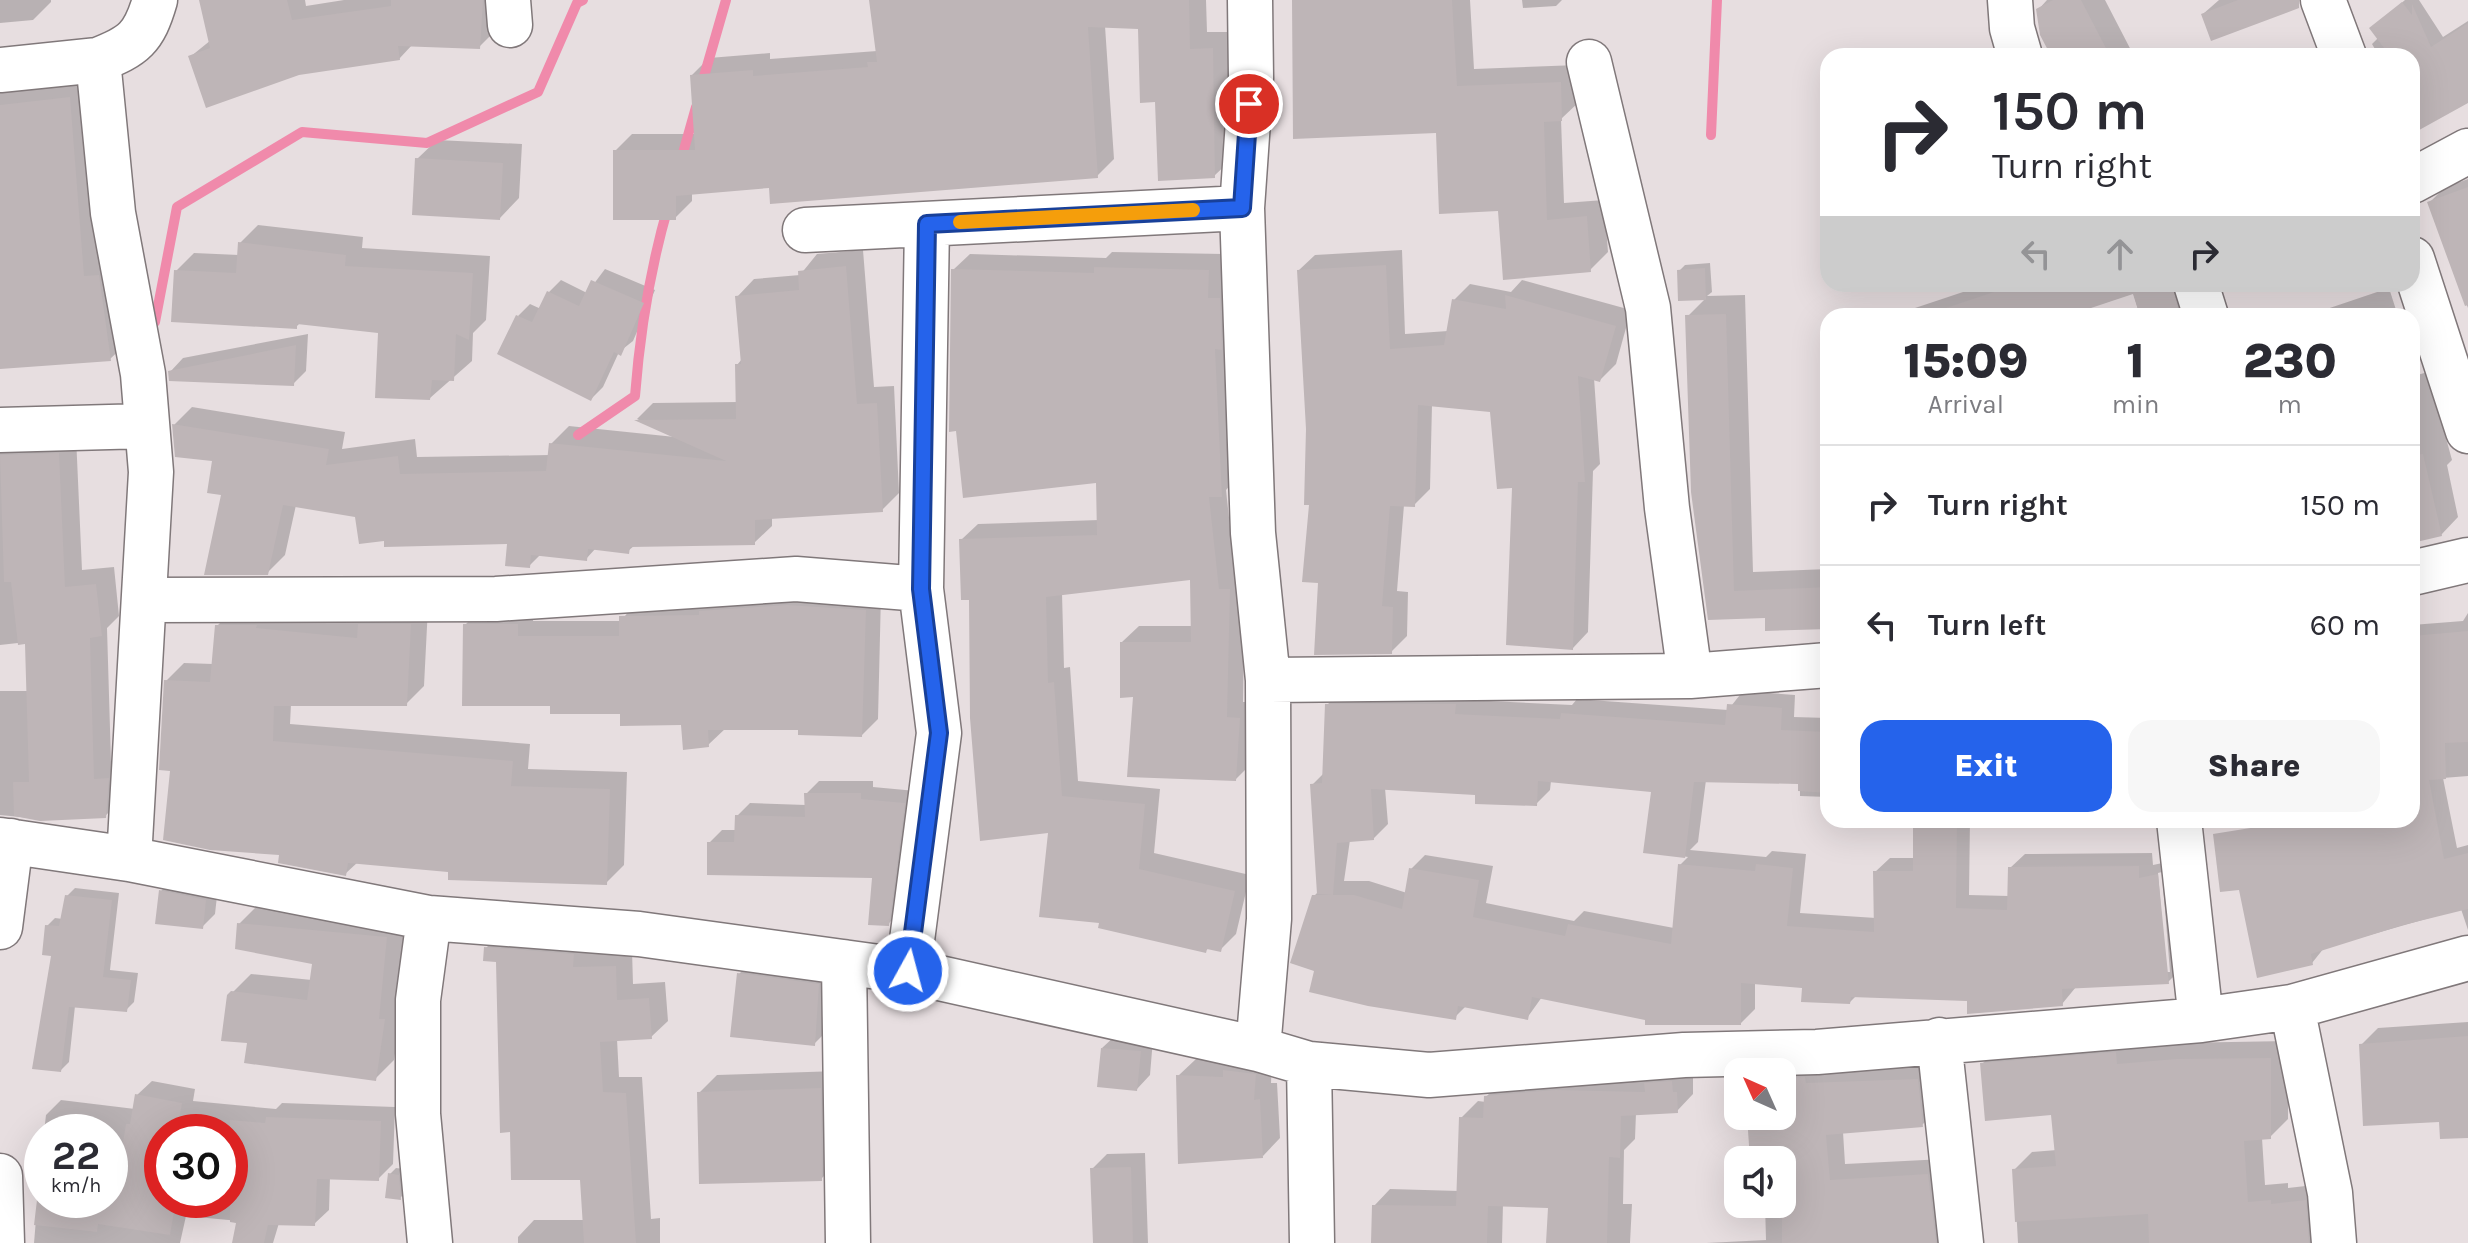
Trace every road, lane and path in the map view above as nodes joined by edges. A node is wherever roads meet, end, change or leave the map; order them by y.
1 (155, 0) edge
2 (1250, 0) edge
3 (2010, 0) edge
4 (2323, 0) edge
5 (2018, 48) edge
6 (2341, 48) edge
7 (98, 60) junction
8 (1589, 62) dead end
9 (0, 70) edge
10 (2468, 151) edge
11 (2420, 177) edge
12 (1242, 208) junction
13 (927, 224) junction
14 (805, 230) dead end
15 (2420, 284) edge
16 (146, 426) junction
17 (0, 430) edge
18 (2468, 431) edge
19 (2468, 560) edge
20 (2420, 571) edge
21 (921, 589) junction
22 (145, 600) junction
23 (1820, 666) edge
24 (1690, 676) junction
25 (1268, 680) junction
26 (2180, 828) edge
27 (5, 841) edge
28 (129, 859) junction
29 (429, 918) junction
30 (0, 927) edge
31 (2468, 958) edge
32 (844, 962) junction
33 (908, 971) junction
34 (2292, 1007) junction
35 (2201, 1020) junction
36 (1939, 1040) junction
37 (1258, 1049) junction
38 (1309, 1064) junction
39 (0, 1176) edge
40 (2, 1243) edge
41 (430, 1243) edge
42 (848, 1243) edge
43 (1312, 1243) edge
44 (1961, 1243) edge
45 (2334, 1243) edge

1 - 7 street
2 - 12 street
3 - 5 street
4 - 6 street
7 - 9 street
7 - 16 street
8 - 24 street
10 - 11 street
12 - 13 street
12 - 25 street
13 - 14 street
13 - 21 street
15 - 18 street
16 - 17 street
16 - 22 street
19 - 20 street
21 - 22 street
21 - 33 street
22 - 28 street
23 - 24 street
24 - 25 street
25 - 37 street
26 - 35 street
27 - 28 street
27 - 30 street
28 - 29 street
29 - 32 street
29 - 41 street
31 - 34 street
32 - 33 street
32 - 42 street
33 - 37 street
34 - 35 street
34 - 45 street
35 - 36 street
36 - 38 street
36 - 44 street
37 - 38 street
38 - 43 street
39 - 40 street

